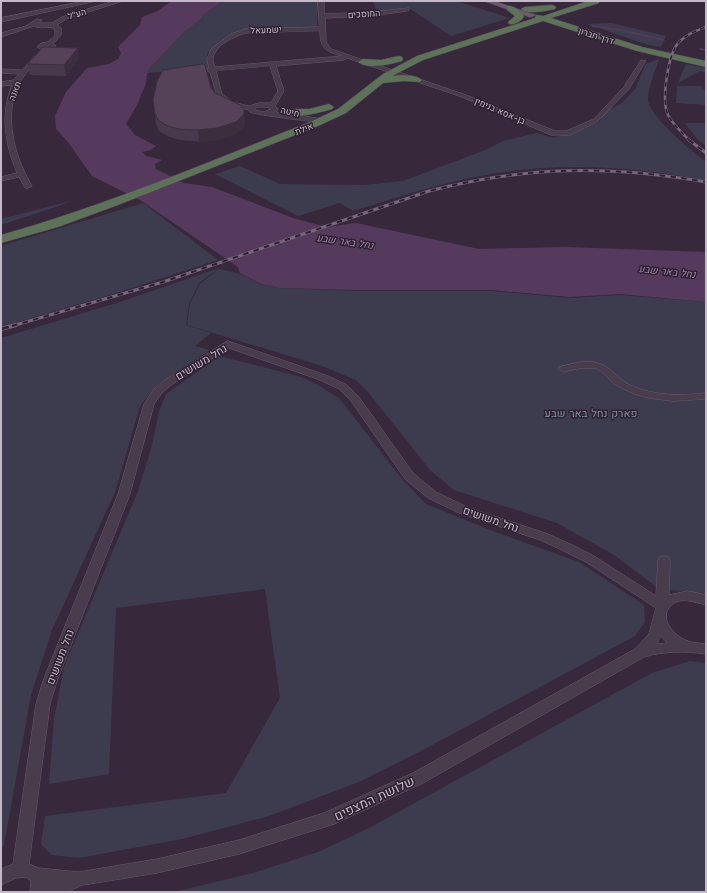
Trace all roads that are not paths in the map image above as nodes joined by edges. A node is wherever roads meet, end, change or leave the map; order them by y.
1 (93, 1) edge
2 (111, 1) edge
3 (120, 1) edge
4 (321, 1) edge
5 (487, 1) edge
6 (501, 1) edge
7 (577, 1) edge
8 (596, 1) edge
9 (510, 8) junction
10 (525, 8) junction
11 (564, 8) junction
12 (406, 9) dead end
13 (322, 16) junction
14 (541, 16) junction
15 (47, 19) junction
16 (1, 20) edge
17 (34, 23) junction
18 (55, 24) junction
19 (514, 24) junction
20 (571, 26) junction
21 (42, 27) junction
22 (322, 29) junction
23 (1, 35) edge
24 (1, 38) edge
25 (336, 53) junction
26 (399, 59) junction
27 (328, 60) junction
28 (357, 60) junction
29 (706, 60) edge
30 (643, 61) dead end
31 (410, 62) junction
32 (706, 64) edge
33 (272, 65) junction
34 (212, 70) junction
35 (1, 71) edge
36 (196, 71) edge
37 (25, 72) junction
38 (382, 72) junction
39 (419, 79) junction
40 (17, 82) junction
41 (1, 84) edge
42 (349, 93) dead end
43 (277, 99) junction
44 (336, 103) junction
45 (257, 106) junction
46 (9, 108) junction
47 (1, 109) edge
48 (277, 110) junction
49 (309, 117) junction
50 (323, 121) junction
51 (290, 126) junction
52 (20, 175) junction
53 (1, 179) edge
54 (28, 186) dead end
55 (1, 230) edge
56 (1, 239) edge
57 (563, 369) dead end
58 (706, 396) edge
59 (664, 560) dead end
60 (706, 600) edge
61 (662, 606) junction
62 (659, 622) junction
63 (700, 649) edge
64 (639, 653) junction
65 (20, 869) junction
66 (36, 875) junction
67 (1, 878) edge
68 (83, 878) junction
69 (38, 892) edge
70 (46, 892) edge

1 - 16 street
2 - 15 street, הע"ל
3 - 18 street, הע"ל
4 - 13 street
5 - 9 main road, דרך חברון
6 - 10 main road, דרך חברון
7 - 11 highway, אילת
8 - 11 highway, אילת
9 - 14 main road, דרך חברון
9 - 19 highway
10 - 11 highway
10 - 14 main road, דרך חברון
11 - 14 highway, אילת
11 - 20 highway
12 - 13 street, המוסכים
13 - 22 street
14 - 19 highway, אילת
14 - 20 highway, דרך חברון
15 - 17 street, הע"ל
15 - 18 street
17 - 21 street
17 - 23 street
18 - 21 street, הע"ל
18 - 37 street, תאנה
19 - 20 highway
19 - 26 highway, אילת
19 - 31 highway, אילת
20 - 29 highway, דרך חברון
20 - 32 highway, דרך חברון
21 - 24 street
22 - 25 street
22 - 34 street, ישמעאל
25 - 27 street
25 - 28 street
26 - 28 highway
26 - 38 highway, אילת
27 - 28 street
27 - 33 street
28 - 33 street
28 - 38 street, בן-אסא בנימין
28 - 38 highway
30 - 39 street, בן-אסא בנימין
31 - 38 highway, אילת
31 - 39 highway
33 - 34 street
33 - 43 street
34 - 36 street
34 - 45 street, חיטה
35 - 37 street
37 - 40 street, תאנה
38 - 39 street, בן-אסא בנימין
38 - 39 highway
38 - 50 highway, אילת
40 - 41 street
40 - 46 street, תאנה
42 - 44 highway, אילת
43 - 45 street
43 - 48 street
44 - 48 highway
44 - 49 highway, אילת
45 - 48 street, חיטה
45 - 48 street, חיטה
46 - 47 street
46 - 52 street, תאנה
48 - 49 street, חיטה
48 - 51 highway
49 - 50 street, חיטה
49 - 51 highway, אילת
50 - 56 highway, אילת
51 - 55 highway, אילת
52 - 53 street
52 - 54 street, תאנה
57 - 58 street
59 - 61 street, שלושת המצפים
60 - 61 street
61 - 62 street, שלושת המצפים
61 - 65 street, נחל משושים
62 - 63 street
62 - 64 street, שלושת המצפים
63 - 64 street, שלושת המצפים
64 - 68 street, שלושת המצפים
65 - 66 street, שלושת המצפים
65 - 67 street
66 - 68 street, שלושת המצפים
66 - 69 street
68 - 70 street, שלושת המצפים

